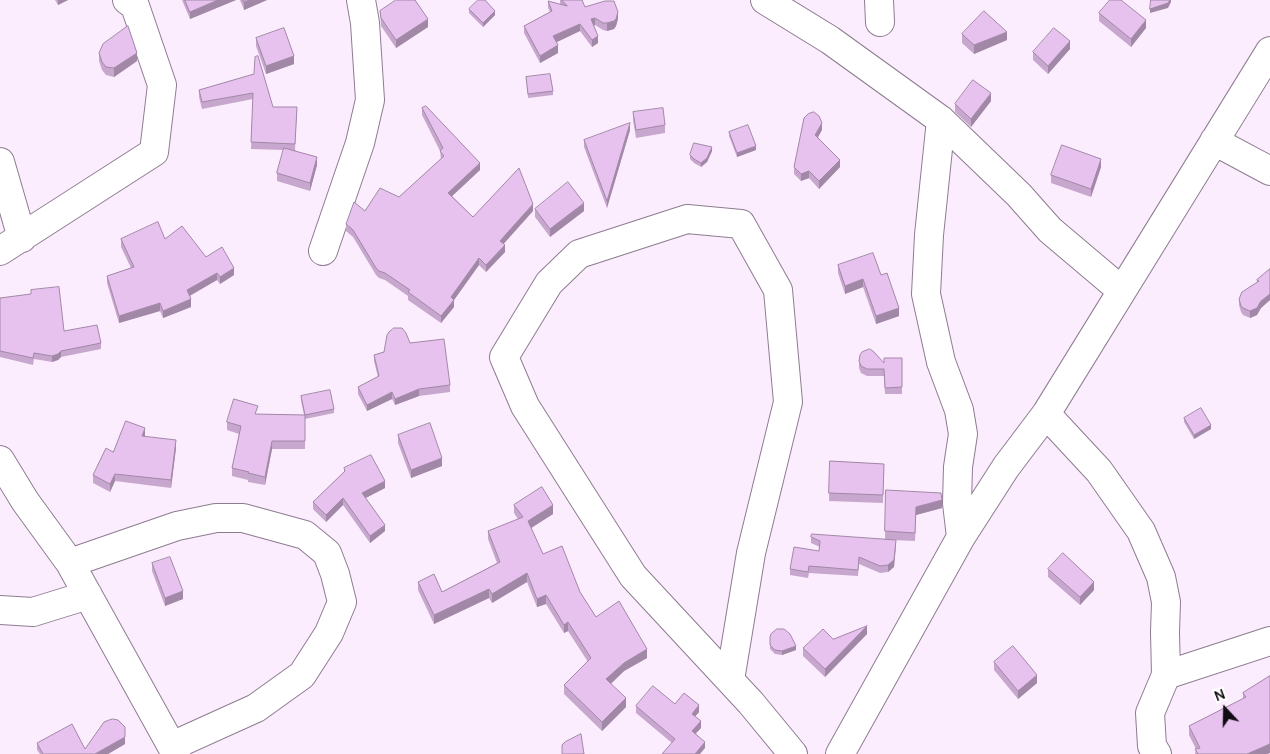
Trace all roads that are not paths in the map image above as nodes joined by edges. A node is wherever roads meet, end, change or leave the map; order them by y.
1 (126, 0) edge
2 (361, 0) edge
3 (765, 0) edge
4 (1270, 51) edge
5 (941, 120) junction
6 (1214, 141) junction
7 (0, 162) edge
8 (1270, 171) edge
9 (11, 245) edge
10 (323, 251) dead end
11 (1121, 290) junction
12 (1046, 414) junction
13 (0, 460) edge
14 (961, 537) junction
15 (70, 563) junction
16 (88, 595) junction
17 (0, 610) edge
18 (1270, 641) edge
19 (1166, 675) junction
20 (730, 680) junction
21 (174, 750) edge
22 (793, 754) edge
23 (840, 754) edge
24 (1157, 754) edge

1 - 9 street
2 - 10 street
3 - 5 street
4 - 6 street
5 - 11 street
5 - 14 street
6 - 8 street
6 - 11 street
7 - 9 street
11 - 12 street
12 - 14 street
12 - 19 street
13 - 15 street
14 - 23 street
15 - 16 street
15 - 21 street
16 - 17 street
16 - 21 street
18 - 19 street
19 - 24 street
20 - 20 street
20 - 22 street

